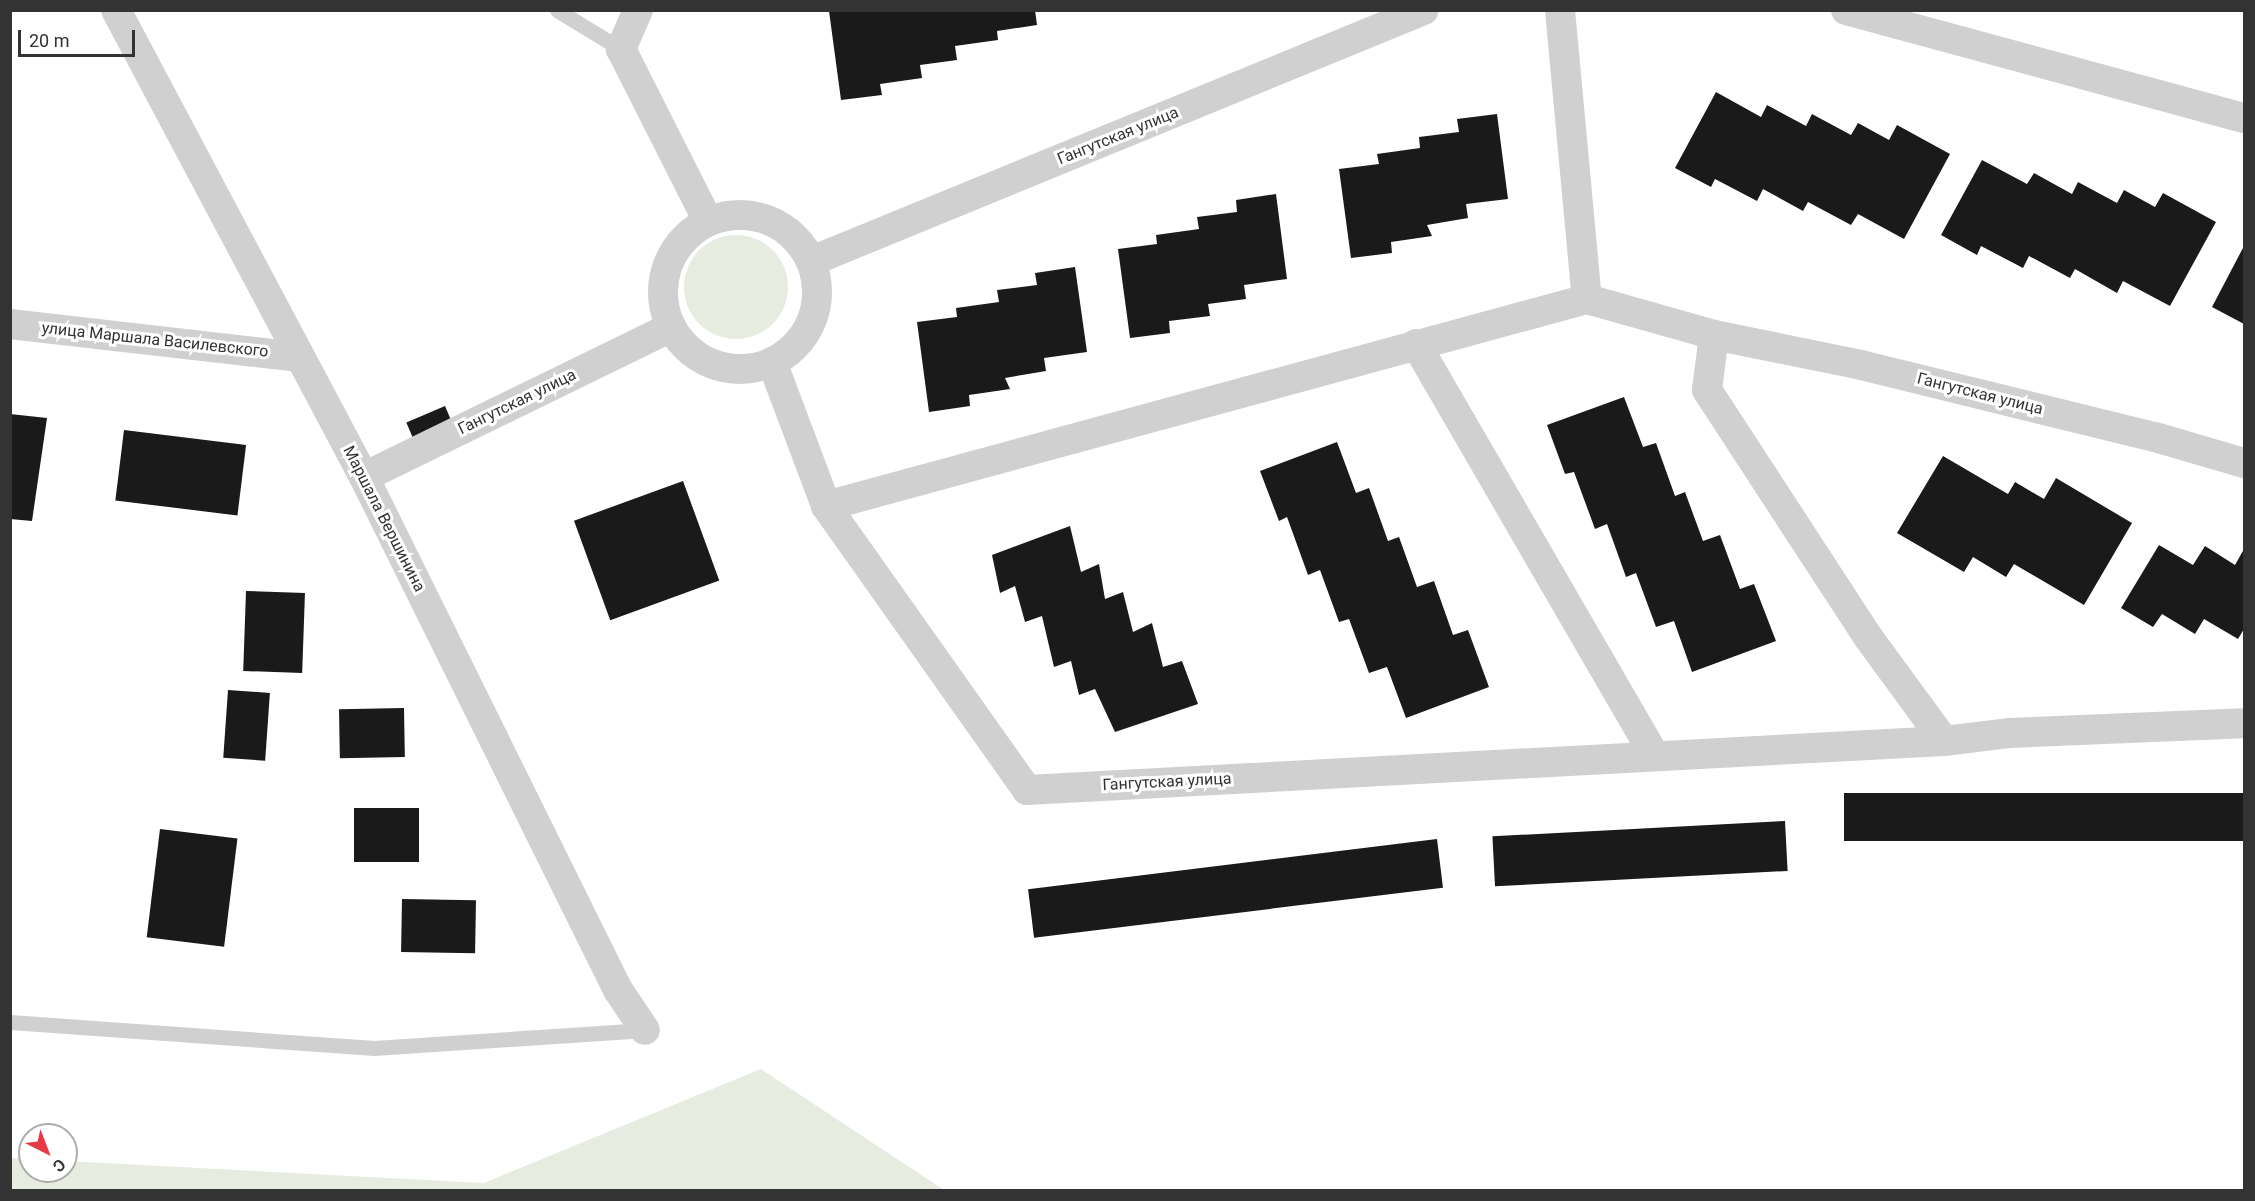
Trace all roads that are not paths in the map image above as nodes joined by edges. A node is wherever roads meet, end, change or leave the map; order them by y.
1 (116, 10) edge
2 (557, 10) edge
3 (638, 10) edge
4 (1424, 10) edge
5 (1560, 10) edge
6 (1846, 10) edge
7 (621, 49) junction
8 (2244, 118) edge
9 (708, 221) junction
10 (812, 261) junction
11 (1587, 298) junction
12 (10, 324) edge
13 (671, 327) junction
14 (1714, 335) junction
15 (1416, 344) junction
16 (300, 357) junction
17 (772, 362) junction
18 (2244, 463) edge
19 (364, 477) junction
20 (826, 506) junction
21 (2244, 723) edge
22 (1944, 741) junction
23 (1654, 754) junction
24 (10, 1022) edge
25 (645, 1030) joint

1 - 16 street, Маршала Вершинина
2 - 7 lane
3 - 7 street
4 - 10 street, Гангутская улица
5 - 11 street
6 - 8 street
7 - 9 street
9 - 10 street
9 - 13 street
10 - 17 street
11 - 14 street, Гангутская улица
11 - 15 street
12 - 16 street, улица Маршала Василевского
13 - 17 street
13 - 19 street, Гангутская улица
14 - 18 street, Гангутская улица
14 - 22 street
15 - 20 street
15 - 23 street
16 - 19 street, Маршала Вершинина
17 - 20 street, Гангутская улица
19 - 25 street, Маршала Вершинина
20 - 23 street, Гангутская улица
21 - 22 street, Гангутская улица
22 - 23 street, Гангутская улица
24 - 25 lane

